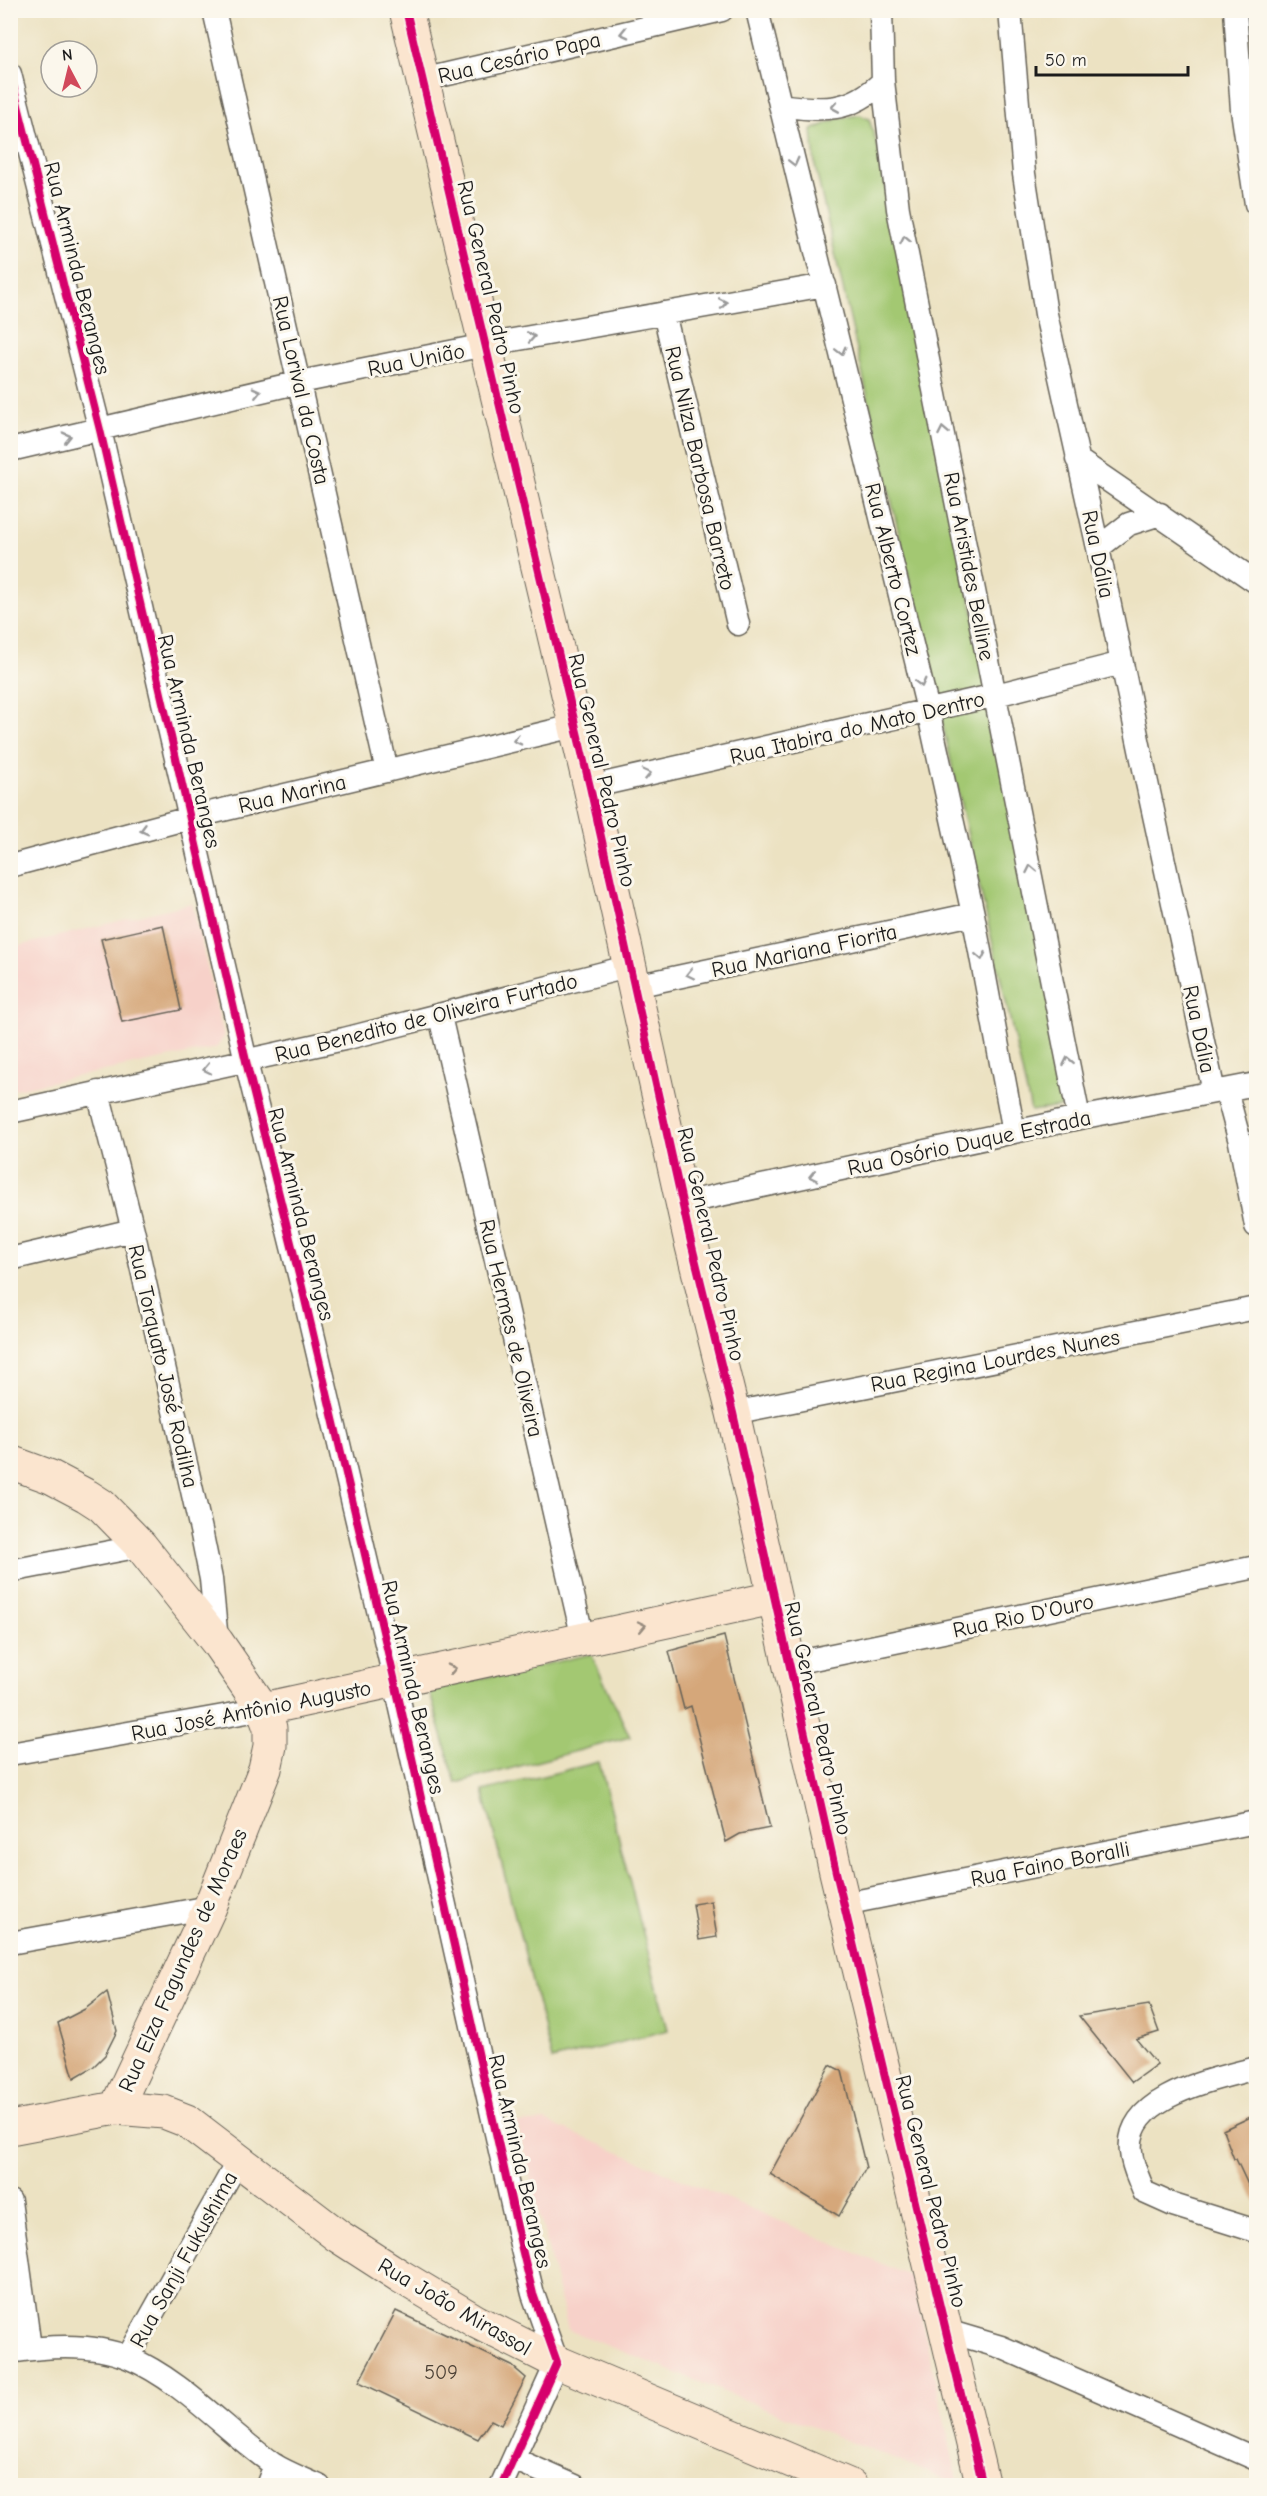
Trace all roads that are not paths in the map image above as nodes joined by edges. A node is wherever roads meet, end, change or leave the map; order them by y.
1 (214, 10) edge
2 (406, 10) edge
3 (722, 10) edge
4 (757, 10) edge
5 (881, 10) edge
6 (1010, 10) edge
7 (1235, 10) edge
8 (10, 74) edge
9 (422, 80) junction
10 (883, 81) junction
11 (780, 105) junction
12 (1257, 204) edge
13 (825, 285) junction
14 (664, 313) junction
15 (485, 345) junction
16 (300, 382) junction
17 (100, 430) junction
18 (10, 450) edge
19 (1077, 459) junction
20 (1160, 514) junction
21 (1098, 548) junction
22 (1257, 582) edge
23 (738, 624) dead end
24 (1122, 663) junction
25 (996, 696) junction
26 (928, 710) junction
27 (574, 726) junction
28 (387, 771) junction
29 (590, 787) junction
30 (189, 818) junction
31 (10, 866) edge
32 (973, 914) junction
33 (633, 976) junction
34 (440, 1016) junction
35 (247, 1061) junction
36 (1257, 1084) edge
37 (1220, 1091) junction
38 (98, 1092) junction
39 (10, 1112) edge
40 (1233, 1112) junction
41 (1079, 1118) junction
42 (1257, 1126) edge
43 (1014, 1132) junction
44 (1248, 1147) edge
45 (683, 1203) junction
46 (1257, 1226) edge
47 (133, 1230) junction
48 (10, 1259) edge
49 (1257, 1308) edge
50 (733, 1413) junction
51 (10, 1462) edge
52 (141, 1546) junction
53 (1257, 1567) edge
54 (10, 1570) edge
55 (772, 1598) junction
56 (583, 1639) junction
57 (217, 1642) junction
58 (789, 1664) junction
59 (395, 1682) junction
60 (263, 1709) junction
61 (10, 1754) edge
62 (1257, 1822) edge
63 (844, 1904) junction
64 (210, 1907) junction
65 (10, 1943) edge
66 (1257, 2068) edge
67 (116, 2108) junction
68 (10, 2128) edge
69 (238, 2161) junction
70 (10, 2201) edge
71 (1257, 2231) edge
72 (947, 2331) junction
73 (20, 2350) edge
74 (128, 2357) junction
75 (557, 2362) junction
76 (514, 2458) junction
77 (1257, 2459) edge
78 (271, 2475) edge
79 (319, 2486) edge
80 (501, 2486) edge
81 (575, 2486) edge
82 (851, 2486) edge
83 (983, 2486) edge

1 - 16 street, Rua Lorival da Costa
2 - 9 street, Rua General Pedro Pinho
3 -> 9 street, Rua Cesário Papa
4 - 11 street, Rua Alberto Cortez
5 - 10 street, Rua Aristides Belline
6 - 19 street, Rua Dália
7 - 12 street
8 - 17 street, Rua Arminda Beranges
9 - 15 street, Rua General Pedro Pinho
10 -> 11 street
25 -> 10 street, Rua Aristides Belline
11 -> 13 street, Rua Alberto Cortez
14 -> 13 street, Rua União
13 -> 26 street, Rua Alberto Cortez
15 -> 14 street, Rua União
14 - 23 street, Rua Nilza Barbosa Barreto
15 - 16 street, Rua União
15 - 27 street, Rua General Pedro Pinho
17 -> 16 street, Rua União
16 - 28 street, Rua Lorival da Costa
18 -> 17 street, Rua União
17 - 30 street, Rua Arminda Beranges
19 - 20 street
19 - 21 street, Rua Dália
20 - 21 street
20 - 22 street
21 - 24 street, Rua Dália
24 - 25 street, Rua Itabira do Mato Dentro
24 - 37 street, Rua Dália
25 - 26 street, Rua Itabira do Mato Dentro
41 -> 25 street, Rua Aristides Belline
29 -> 26 street, Rua Itabira do Mato Dentro
26 - 32 street, Rua Alberto Cortez
27 -> 28 street, Rua Marina
27 - 29 street, Rua General Pedro Pinho
28 - 30 street, Rua Marina
29 - 33 street, Rua General Pedro Pinho
30 -> 31 street, Rua Marina
30 - 35 street, Rua Arminda Beranges
32 -> 33 street, Rua Mariana Fiorita
32 -> 43 street, Rua Alberto Cortez
33 - 34 street, Rua Benedito de Oliveira Furtado
33 - 45 street, Rua General Pedro Pinho
34 - 35 street, Rua Benedito de Oliveira Furtado
34 - 56 street, Rua Hermes de Oliveira
35 -> 38 street, Rua Benedito de Oliveira Furtado
35 - 59 street, Rua Arminda Beranges
36 - 37 street, Rua Osório Duque Estrada
37 - 40 street, Rua Dália
37 - 41 street, Rua Osório Duque Estrada
38 - 39 street, Rua Benedito de Oliveira Furtado
38 - 47 street, Rua Torquato José Rodilha
40 - 42 street
40 - 44 street, Rua Dália
41 - 43 street, Rua Osório Duque Estrada
43 -> 45 street, Rua Osório Duque Estrada
44 - 46 street, Rua Dália
45 - 50 street, Rua General Pedro Pinho
47 - 48 street
47 - 57 street, Rua Torquato José Rodilha
49 - 50 street, Rua Regina Lourdes Nunes
50 - 55 street, Rua General Pedro Pinho
51 - 52 street
52 - 54 street
52 - 57 street
53 - 58 street, Rua Rio D'Ouro
56 -> 55 street, Rua José Antônio Augusto
55 - 58 street, Rua General Pedro Pinho
59 -> 56 street, Rua José Antônio Augusto
57 - 60 street
58 - 63 street, Rua General Pedro Pinho
59 - 60 street, Rua José Antônio Augusto
59 - 75 street, Rua Arminda Beranges
60 - 61 street, Rua José Antônio Augusto
60 - 64 street, Rua Elza Fagundes de Moraes
62 - 63 street, Rua Faino Boralli
63 - 72 street, Rua General Pedro Pinho
64 - 65 street
64 - 67 street, Rua Elza Fagundes de Moraes
66 - 71 street
67 - 68 street, Rua Elza Fagundes de Moraes
67 - 69 street, Rua João Mirassol
69 - 74 street, Rua Sanji Fukushima
69 - 75 street, Rua João Mirassol
70 - 73 street
72 - 77 street
72 - 83 street, Rua General Pedro Pinho
73 - 74 street
74 - 78 street
75 - 76 street
75 - 82 street, Rua João Mirassol
76 - 80 street
76 - 81 street
78 - 79 street

